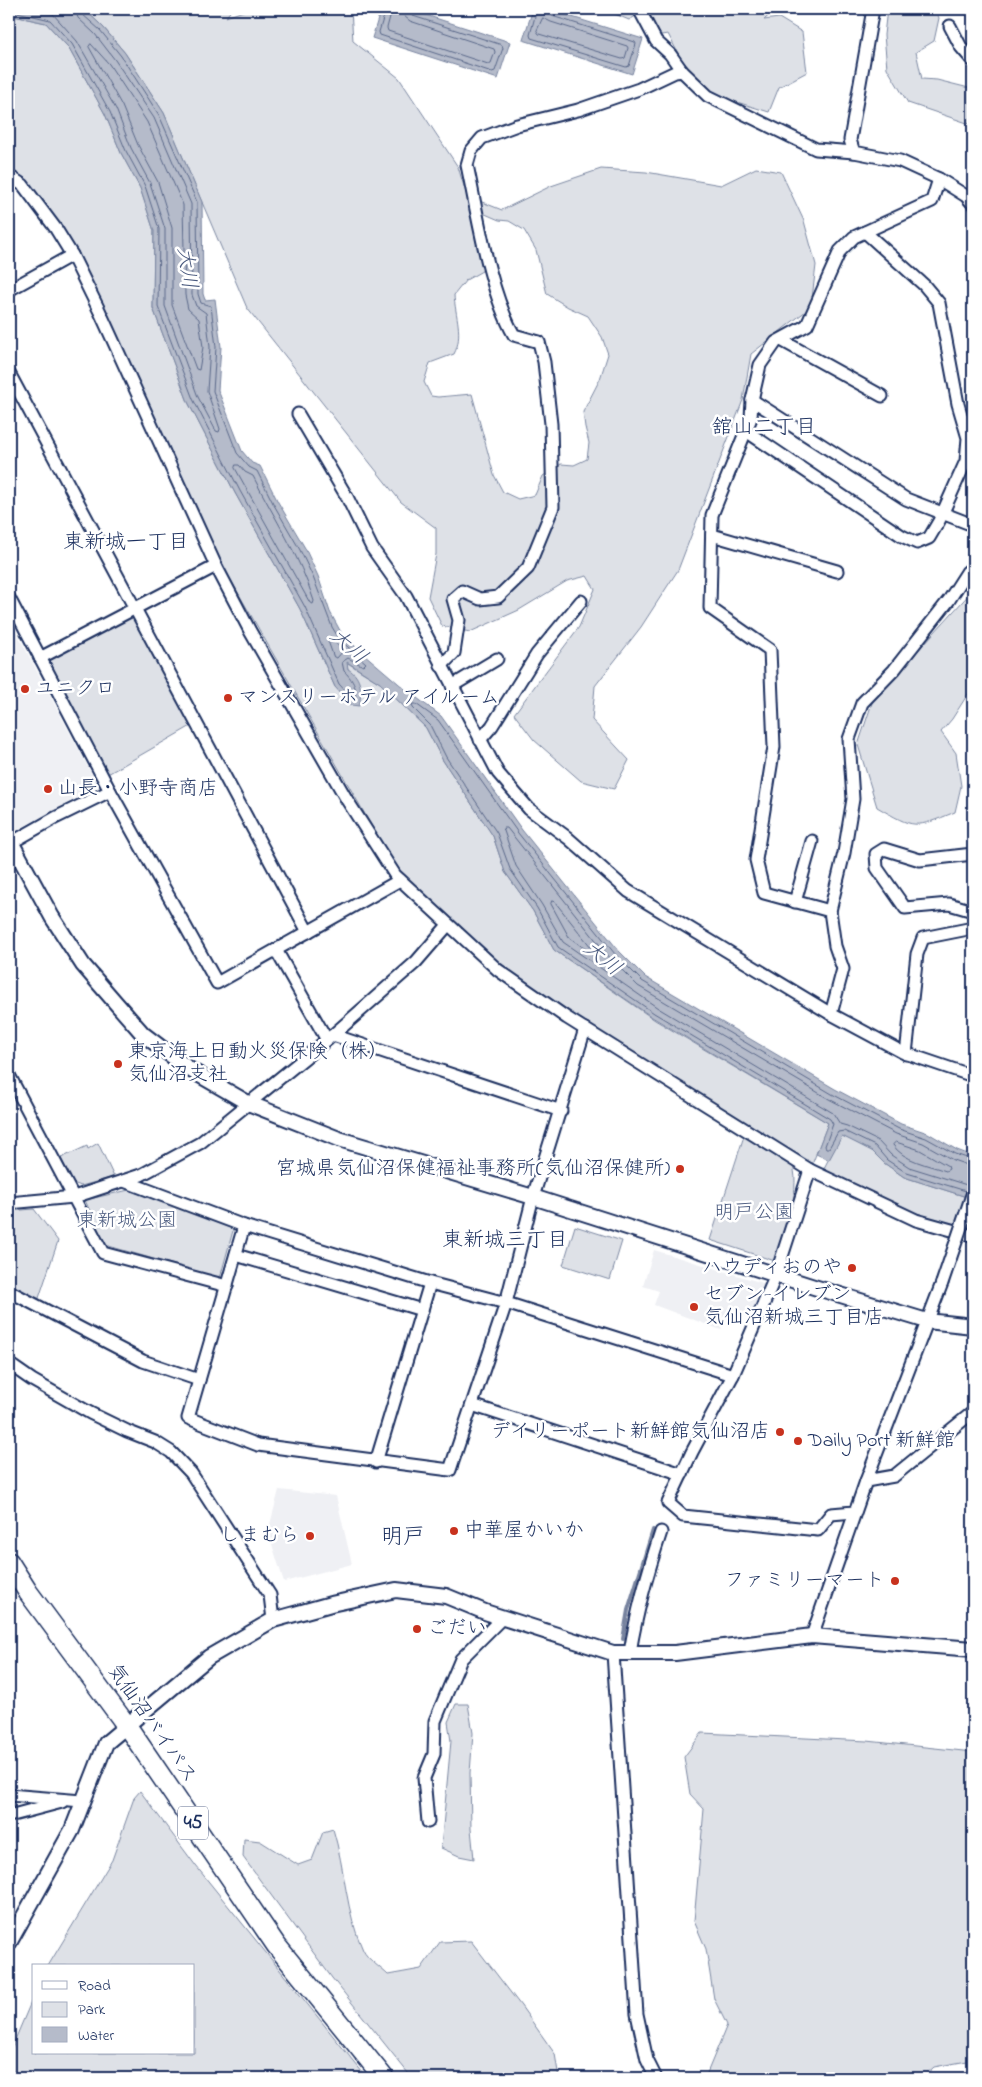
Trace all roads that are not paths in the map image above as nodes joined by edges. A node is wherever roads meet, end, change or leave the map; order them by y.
1 (639, 9) edge
2 (872, 9) edge
3 (950, 26) dead end
4 (973, 61) edge
5 (682, 71) junction
6 (854, 152) junction
7 (9, 176) edge
8 (939, 179) junction
9 (973, 204) edge
10 (865, 232) junction
11 (72, 255) junction
12 (9, 290) edge
13 (781, 340) junction
14 (9, 373) edge
15 (882, 396) dead end
16 (752, 400) junction
17 (298, 414) dead end
18 (746, 431) junction
19 (942, 514) junction
20 (973, 525) edge
21 (712, 535) junction
22 (216, 566) junction
23 (973, 567) edge
24 (837, 571) dead end
25 (9, 598) edge
26 (581, 601) dead end
27 (135, 608) junction
28 (40, 658) junction
29 (497, 659) dead end
30 (442, 666) junction
31 (452, 686) junction
32 (480, 740) junction
33 (110, 791) junction
34 (812, 840) dead end
35 (10, 842) edge
36 (973, 854) edge
37 (400, 880) junction
38 (795, 902) junction
39 (830, 911) junction
40 (973, 911) edge
41 (448, 925) junction
42 (973, 928) edge
43 (308, 932) junction
44 (276, 950) junction
45 (831, 1014) junction
46 (586, 1029) junction
47 (330, 1037) junction
48 (906, 1054) junction
49 (9, 1076) edge
50 (973, 1076) edge
51 (248, 1103) junction
52 (560, 1111) junction
53 (810, 1170) junction
54 (124, 1181) junction
55 (973, 1192) edge
56 (74, 1197) junction
57 (533, 1198) junction
58 (9, 1203) edge
59 (244, 1226) junction
60 (973, 1236) edge
61 (236, 1255) junction
62 (776, 1275) junction
63 (430, 1283) junction
64 (227, 1286) junction
65 (9, 1291) edge
66 (506, 1303) junction
67 (422, 1310) junction
68 (927, 1320) junction
69 (973, 1326) edge
70 (9, 1364) edge
71 (733, 1375) junction
72 (199, 1380) junction
73 (472, 1405) junction
74 (973, 1412) edge
75 (376, 1462) junction
76 (682, 1474) junction
77 (866, 1481) junction
78 (854, 1512) junction
79 (662, 1532) dead end
80 (9, 1562) edge
81 (502, 1618) junction
82 (273, 1620) junction
83 (812, 1636) junction
84 (973, 1649) edge
85 (630, 1652) junction
86 (613, 1653) junction
87 (126, 1726) junction
88 (9, 1796) edge
89 (76, 1800) junction
90 (9, 1816) edge
91 (428, 1822) dead end
92 (9, 1943) edge
93 (384, 2078) edge
94 (656, 2078) edge

1 - 5 street
2 - 6 street
3 - 4 street
5 - 6 street
5 - 30 street
6 - 8 street
7 - 11 street
8 - 9 street
8 - 10 street
10 - 13 street
10 - 19 street
11 - 12 street
11 - 22 street
13 - 15 street
13 - 16 street
14 - 27 street
16 - 18 street
16 - 19 street
17 - 30 street
18 - 19 street
18 - 21 street
19 - 20 street
21 - 24 street
21 - 38 street
22 - 27 street
22 - 37 street
23 - 39 street
25 - 28 street
26 - 32 street
27 - 28 street
27 - 43 street
28 - 33 street
29 - 31 street
30 - 31 street
31 - 32 street
32 - 45 street
33 - 35 street
33 - 44 street
34 - 38 street
35 - 51 street
36 - 40 street
37 - 41 street
37 - 43 street
38 - 39 street
39 - 45 street
41 - 46 street
41 - 47 street
42 - 48 street
43 - 44 street
44 - 47 street
45 - 48 street
46 - 52 street
46 - 53 street
47 - 51 street
47 - 52 street
48 - 50 street
49 - 56 street
51 - 54 street
51 - 57 street
52 - 57 street
53 - 60 street
53 - 62 street
54 - 56 street
54 - 59 street
55 - 68 street, bridge
56 - 58 street
56 - 64 street
57 - 62 street
57 - 66 street
59 - 61 street
59 - 63 street
61 - 64 street
61 - 67 street
62 - 68 street
62 - 71 street
63 - 66 street
63 - 67 street
64 - 72 street
65 - 72 street
66 - 71 street
66 - 73 street
67 - 75 street
68 - 69 street
68 - 77 street
70 - 82 street
71 - 76 street
72 - 75 street
73 - 75 street
73 - 76 street
74 - 77 street
76 - 78 street
77 - 78 street
78 - 83 street
79 - 85 street
80 - 87 highway, 気仙沼バイパス / 45
81 - 82 street
81 - 86 street
81 - 91 street
82 - 87 street
83 - 84 street
83 - 85 street
85 - 86 street
86 - 94 street
87 - 89 street
87 - 93 highway, 気仙沼バイパス / 45
88 - 89 street
89 - 90 street
89 - 92 street

